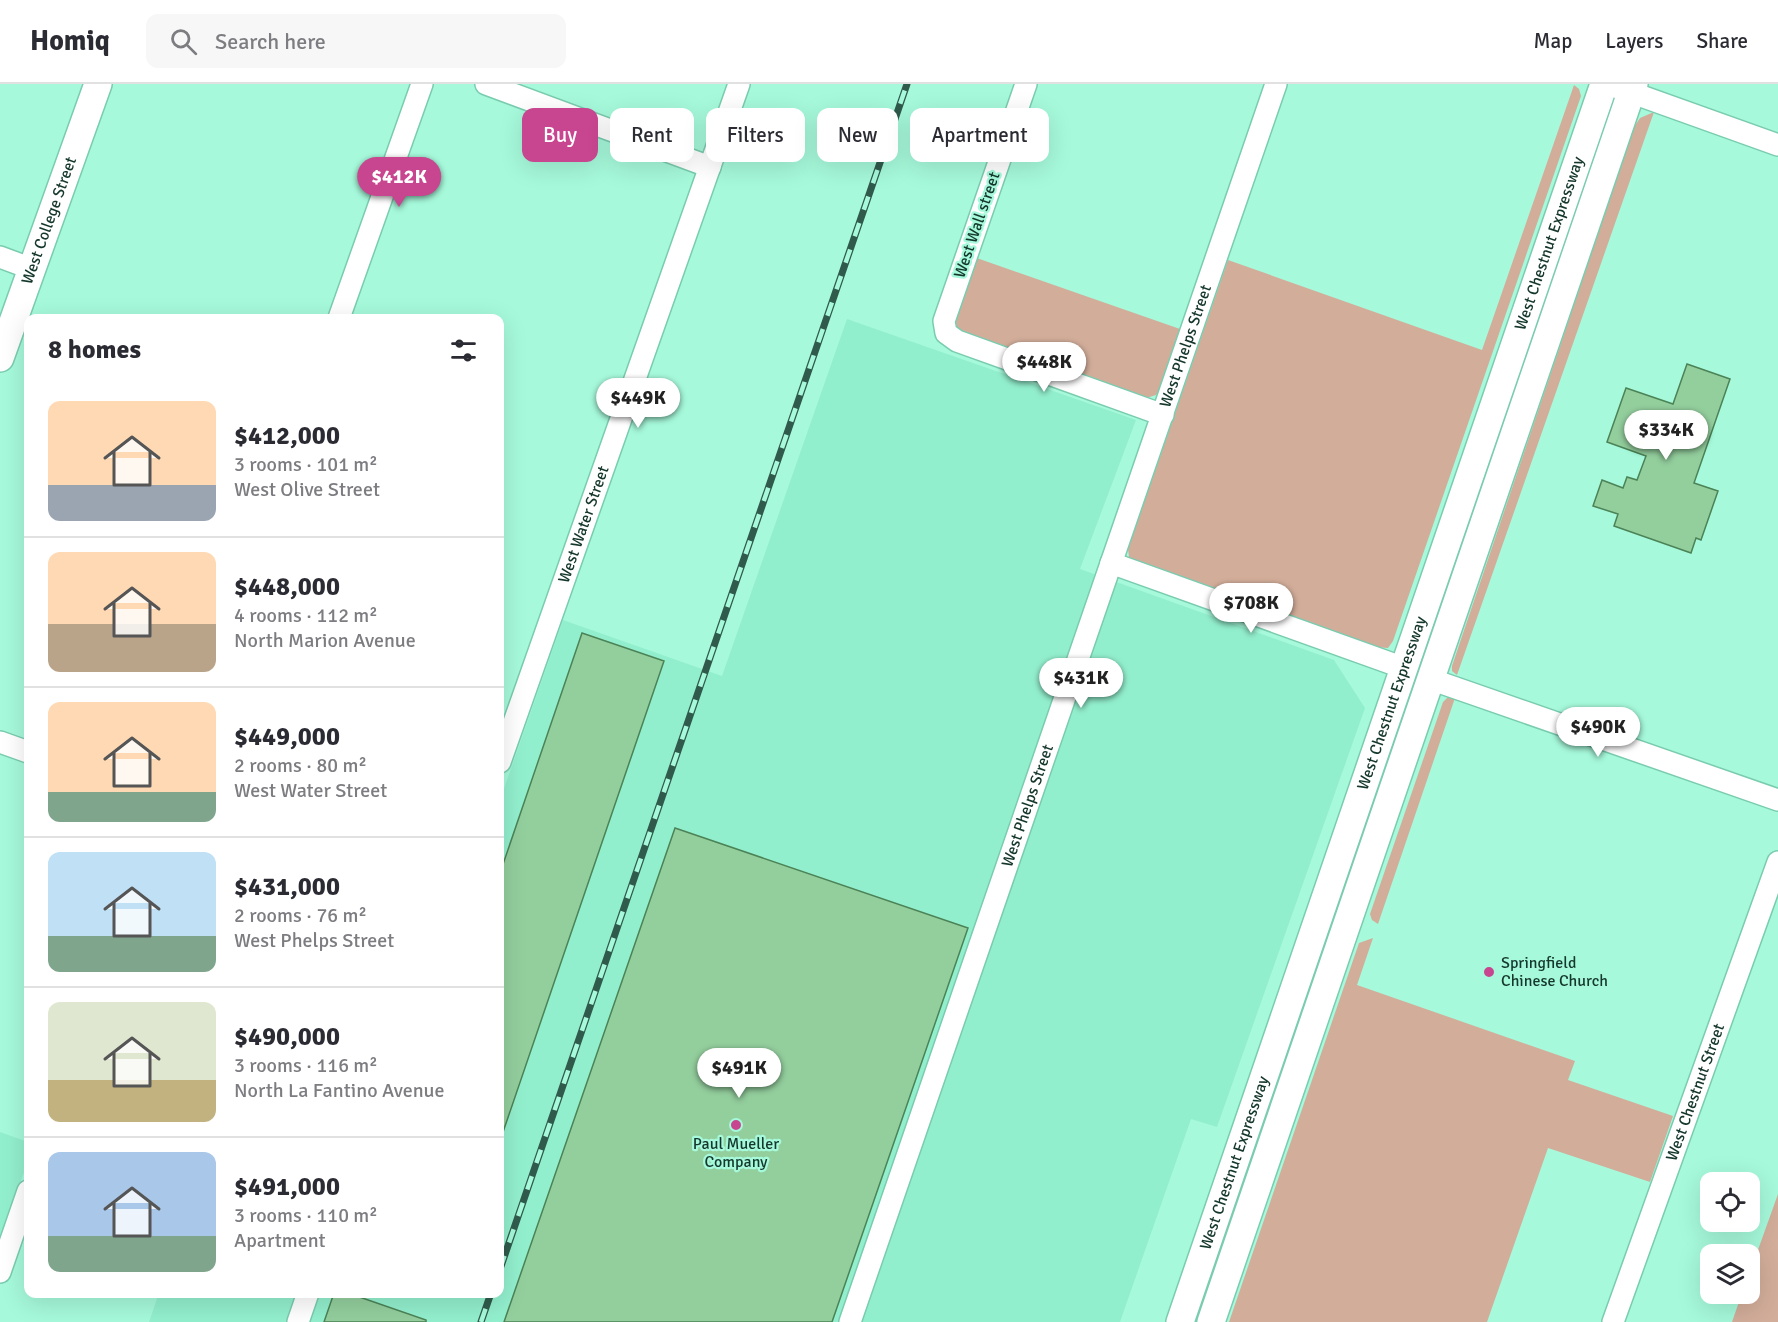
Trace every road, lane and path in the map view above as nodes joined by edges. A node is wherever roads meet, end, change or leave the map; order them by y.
1 (98, 84) edge
2 (422, 84) edge
3 (486, 84) edge
4 (739, 84) edge
5 (1026, 84) edge
6 (1276, 84) edge
7 (1619, 86) edge
8 (1778, 145) edge
9 (710, 167) junction
10 (0, 257) edge
11 (32, 268) junction
12 (340, 314) edge
13 (0, 358) edge
14 (1163, 415) junction
15 (1110, 563) junction
16 (1404, 668) junction
17 (1431, 679) junction
18 (0, 742) edge
19 (24, 751) edge
20 (504, 751) edge
21 (1778, 800) edge
22 (1778, 862) edge
23 (24, 1203) edge
24 (0, 1272) edge
25 (306, 1298) edge
26 (298, 1322) edge
27 (850, 1322) edge
28 (1180, 1322) edge
29 (1211, 1322) edge
30 (1613, 1322) edge

1 - 11 main road, West College Street
2 - 12 street
3 - 9 street
4 - 9 street, West Water Street
5 - 14 street, West Wall street
6 - 14 street, West Phelps Street
7 - 8 street
7 - 16 main road, West Chestnut Expressway
7 - 17 main road, West Chestnut Expressway
9 - 20 street, West Water Street
10 - 11 street
11 - 13 main road, West College Street
14 - 15 street, West Phelps Street
15 - 16 street
15 - 27 street, West Phelps Street
16 - 28 main road, West Chestnut Expressway
17 - 21 street
17 - 29 main road, West Chestnut Expressway
18 - 19 street
22 - 30 street, West Chestnut Street
23 - 24 street
25 - 26 street

